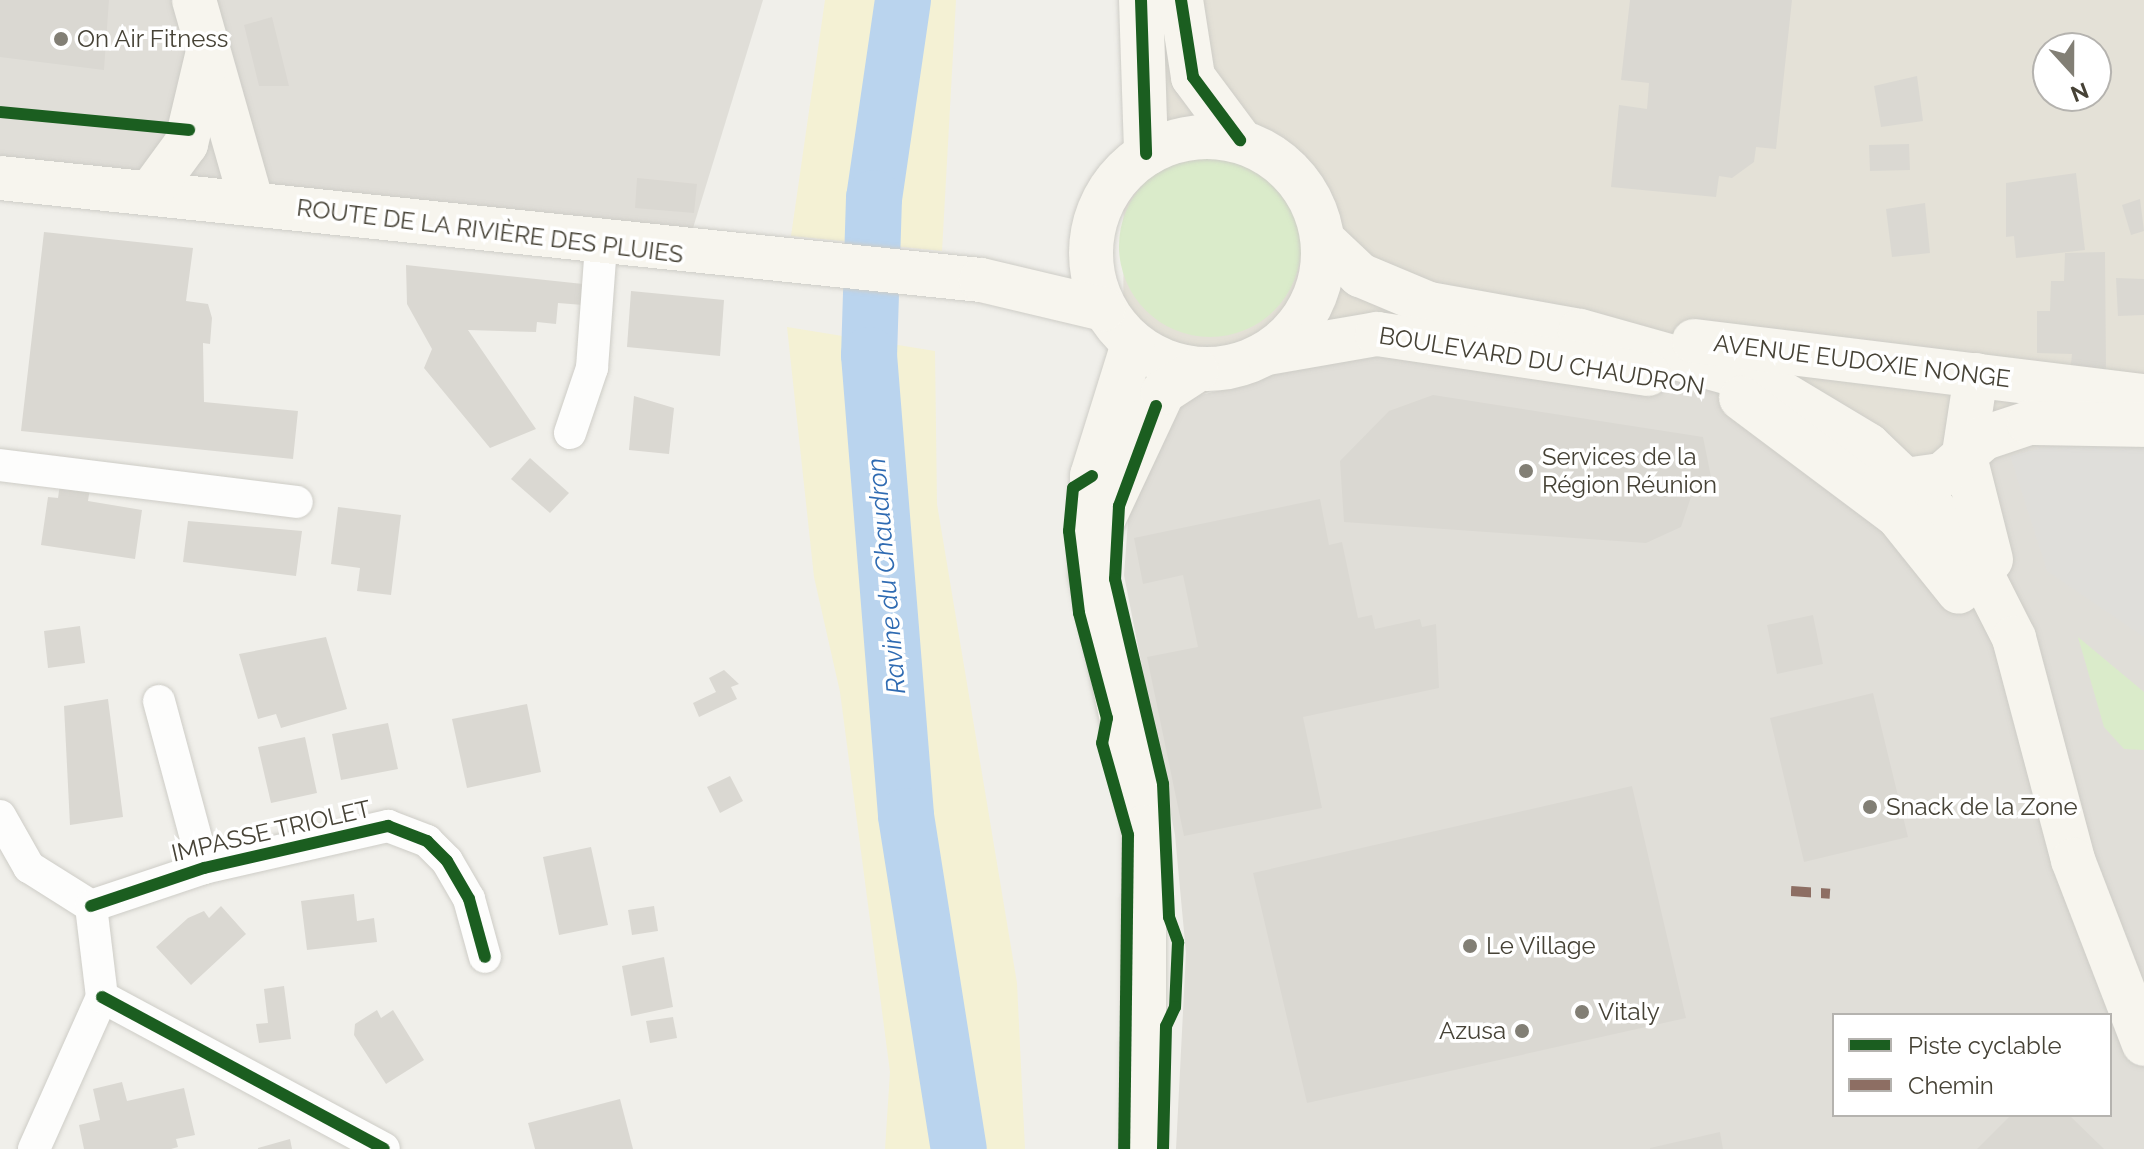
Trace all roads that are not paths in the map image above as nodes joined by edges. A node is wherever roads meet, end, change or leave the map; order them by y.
1 (194, 0) edge
2 (1141, 0) edge
3 (1181, 0) edge
4 (208, 49) junction
5 (1240, 140) junction
6 (1146, 154) junction
7 (0, 179) edge
8 (150, 193) junction
9 (252, 204) junction
10 (1091, 239) junction
11 (1324, 241) junction
12 (601, 244) junction
13 (981, 280) junction
14 (1104, 309) junction
15 (1580, 331) junction
16 (1133, 344) junction
17 (1267, 353) junction
18 (1197, 370) junction
19 (1976, 375) junction
20 (2144, 396) edge
21 (2144, 425) edge
22 (570, 433) dead end
23 (1964, 453) junction
24 (0, 465) edge
25 (1839, 466) junction
26 (1907, 483) junction
27 (297, 502) dead end
28 (1095, 537) junction
29 (2014, 638) junction
30 (159, 701) dead end
31 (2037, 738) junction
32 (0, 816) edge
33 (204, 868) junction
34 (91, 906) junction
35 (485, 957) dead end
36 (102, 997) junction
37 (2144, 1044) edge
38 (34, 1149) edge
39 (384, 1149) edge
40 (1143, 1149) edge

1 - 4 main road
2 - 6 main road
3 - 5 main road
4 - 8 main road
4 - 9 main road
5 - 6 main road
5 - 11 main road
6 - 10 main road
7 - 8 main road, ROUTE DE LA RIVIÈRE DES PLUIES
8 - 9 main road, ROUTE DE LA RIVIÈRE DES PLUIES
9 - 12 main road, ROUTE DE LA RIVIÈRE DES PLUIES
10 - 13 main road, ROUTE DE LA RIVIÈRE DES PLUIES
10 - 14 main road
11 - 15 main road, BOULEVARD DU CHAUDRON
11 - 17 main road
12 - 13 main road, ROUTE DE LA RIVIÈRE DES PLUIES
12 - 22 street
13 - 14 main road, ROUTE DE LA RIVIÈRE DES PLUIES
14 - 16 main road
15 - 19 main road, AVENUE EUDOXIE NONGE
15 - 26 main road, BOULEVARD DU CHAUDRON
16 - 18 main road
16 - 28 main road
17 - 18 main road
17 - 25 main road, BOULEVARD DU CHAUDRON
18 - 28 main road
19 - 20 main road, AVENUE EUDOXIE NONGE
19 - 23 main road
21 - 23 main road, AVENUE EUDOXIE NONGE
23 - 26 main road, AVENUE EUDOXIE NONGE
23 - 29 main road
24 - 27 street
25 - 26 main road, AVENUE EUDOXIE NONGE
25 - 31 main road, BOULEVARD DU CHAUDRON
26 - 29 main road, BOULEVARD DU CHAUDRON
28 - 40 main road
29 - 31 main road, BOULEVARD DU CHAUDRON
30 - 33 street
31 - 37 main road, BOULEVARD DU CHAUDRON
32 - 34 street
33 - 34 street, IMPASSE TRIOLET
33 - 35 street, IMPASSE TRIOLET
34 - 36 street
36 - 38 street
36 - 39 street

